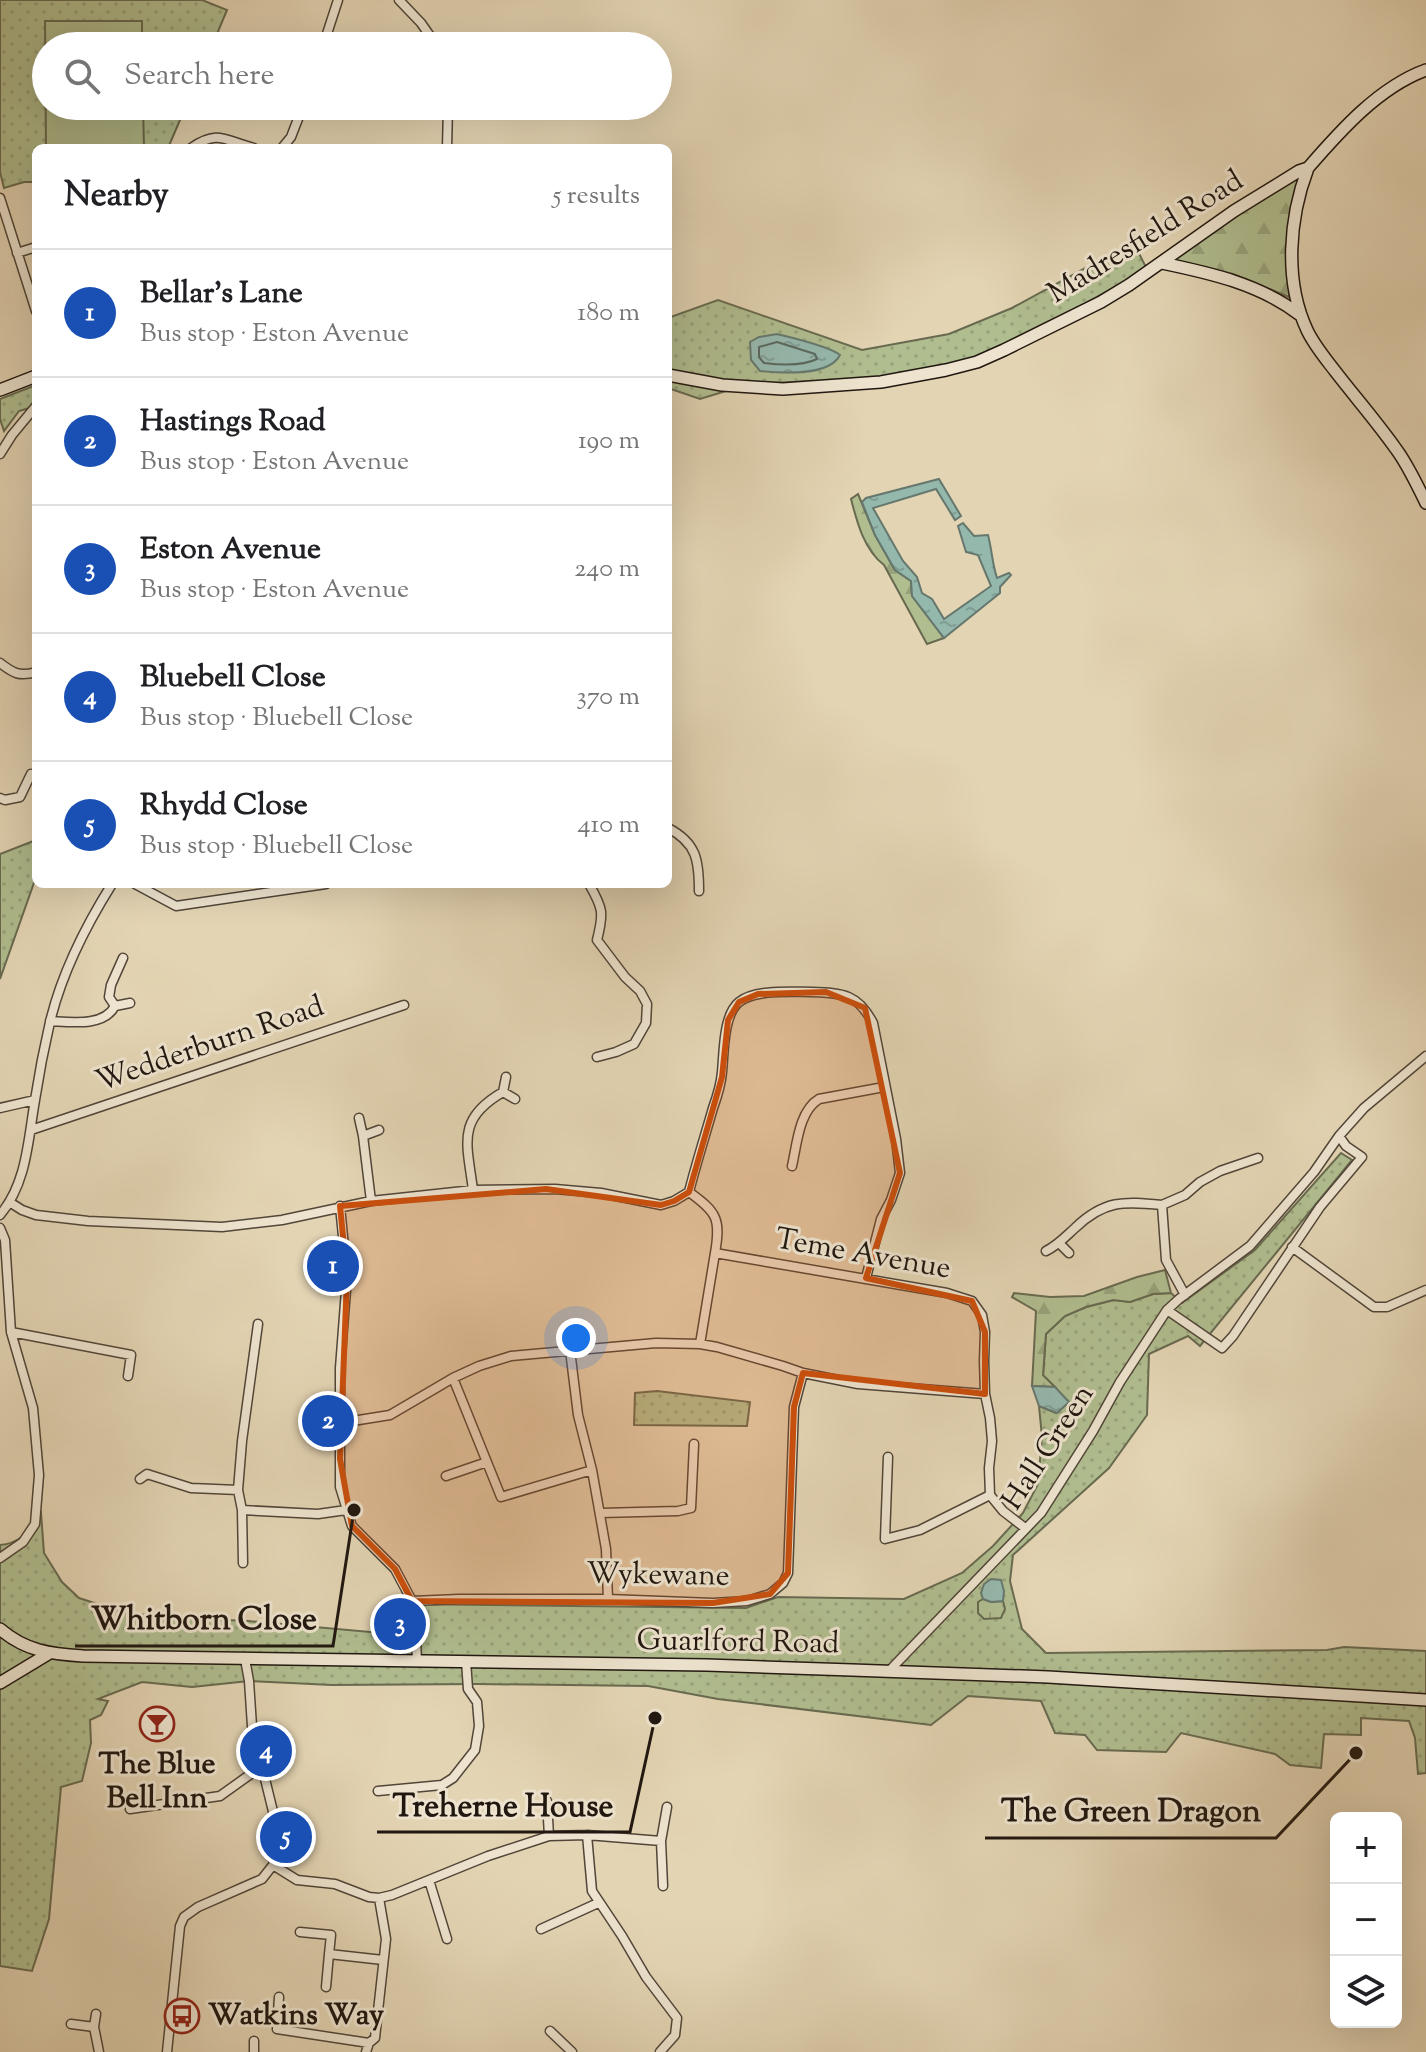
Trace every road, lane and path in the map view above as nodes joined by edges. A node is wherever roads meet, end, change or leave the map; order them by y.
1 (338, 0) edge
2 (399, 0) edge
3 (328, 32) edge
4 (427, 32) edge
5 (1426, 70) edge
6 (298, 120) edge
7 (448, 120) edge
8 (198, 144) edge
9 (242, 144) edge
10 (285, 144) edge
11 (447, 144) edge
12 (1308, 168) junction
13 (0, 198) edge
14 (32, 248) edge
15 (17, 253) junction
16 (1162, 263) junction
17 (32, 299) edge
18 (1300, 315) junction
19 (672, 376) edge
20 (32, 378) edge
21 (0, 390) edge
22 (32, 411) edge
23 (0, 454) edge
24 (1426, 503) edge
25 (0, 663) edge
26 (32, 673) edge
27 (31, 774) dead end
28 (0, 798) edge
29 (672, 830) edge
30 (110, 888) edge
31 (142, 888) edge
32 (275, 888) edge
33 (591, 888) edge
34 (699, 891) dead end
35 (123, 958) dead end
36 (130, 1003) dead end
37 (404, 1005) dead end
38 (115, 1006) junction
39 (50, 1021) junction
40 (1426, 1056) edge
41 (597, 1057) dead end
42 (506, 1077) dead end
43 (884, 1087) junction
44 (503, 1092) junction
45 (515, 1099) dead end
46 (35, 1100) junction
47 (0, 1108) edge
48 (359, 1118) dead end
49 (31, 1130) junction
50 (379, 1130) dead end
51 (363, 1136) junction
52 (1339, 1136) junction
53 (1258, 1158) dead end
54 (792, 1166) dead end
55 (473, 1190) junction
56 (689, 1192) junction
57 (371, 1201) junction
58 (11, 1203) junction
59 (1162, 1205) junction
60 (340, 1206) junction
61 (0, 1215) edge
62 (0, 1228) edge
63 (1060, 1244) junction
64 (1292, 1247) junction
65 (1046, 1251) dead end
66 (715, 1253) junction
67 (1069, 1253) dead end
68 (866, 1278) junction
69 (1426, 1290) edge
70 (1185, 1295) junction
71 (1167, 1310) junction
72 (258, 1324) dead end
73 (11, 1332) junction
74 (700, 1344) junction
75 (570, 1350) junction
76 (803, 1373) junction
77 (128, 1376) dead end
78 (453, 1378) junction
79 (985, 1394) junction
80 (340, 1423) junction
81 (694, 1444) dead end
82 (888, 1457) dead end
83 (487, 1462) junction
84 (592, 1470) junction
85 (144, 1472) dead end
86 (446, 1476) dead end
87 (238, 1490) junction
88 (990, 1495) junction
89 (242, 1510) junction
90 (346, 1510) junction
91 (600, 1513) junction
92 (1025, 1528) junction
93 (0, 1558) edge
94 (243, 1563) dead end
95 (608, 1599) junction
96 (412, 1601) junction
97 (0, 1629) edge
98 (48, 1654) junction
99 (245, 1659) junction
100 (417, 1661) junction
101 (466, 1661) junction
102 (889, 1671) junction
103 (0, 1683) edge
104 (1426, 1700) edge
105 (262, 1766) junction
106 (378, 1791) dead end
107 (547, 1801) dead end
108 (667, 1807) dead end
109 (130, 1809) dead end
110 (587, 1835) junction
111 (549, 1836) junction
112 (661, 1841) junction
113 (273, 1865) junction
114 (429, 1880) junction
115 (663, 1886) dead end
116 (379, 1898) junction
117 (598, 1903) junction
118 (541, 1929) dead end
119 (300, 1932) dead end
120 (447, 1939) dead end
121 (329, 1954) junction
122 (383, 1960) junction
123 (326, 1987) dead end
124 (279, 1997) dead end
125 (96, 2014) dead end
126 (71, 2024) dead end
127 (94, 2027) junction
128 (550, 2031) dead end
129 (254, 2041) dead end
130 (370, 2044) edge
131 (566, 2050) edge
132 (99, 2052) edge
133 (167, 2052) edge
134 (254, 2052) edge
135 (660, 2052) edge

1 - 3 street
2 - 4 street
5 - 12 main road, Madresfield Road
6 - 10 street
7 - 11 street
8 - 9 street
12 - 16 main road, Madresfield Road
12 - 18 main road
13 - 15 street
14 - 15 street
15 - 17 street
16 - 18 main road
16 - 19 main road, Madresfield Road
18 - 24 main road
20 - 21 main road
22 - 23 street
25 - 26 street
27 - 28 street
29 - 34 street
30 - 39 street
31 - 32 street
33 - 41 street
35 - 38 street
36 - 38 street
37 - 49 street, Wedderburn Road
38 - 39 street
39 - 46 street
40 - 52 street, Hall Green
42 - 44 street
43 - 54 street
43 - 56 street
43 - 68 street
44 - 45 street
44 - 55 street
46 - 47 street
46 - 49 street
48 - 51 street
49 - 58 street
50 - 51 street
51 - 57 street
52 - 64 street
52 - 70 street, Hall Green
53 - 59 street
55 - 56 street
55 - 57 street
56 - 66 street
57 - 60 street
58 - 60 street
58 - 61 street
59 - 63 street
59 - 70 street
60 - 80 street
62 - 73 street
63 - 65 street
63 - 67 street
64 - 69 street
64 - 71 street
66 - 68 street, Teme Avenue
66 - 74 street
68 - 79 street, Teme Avenue
70 - 71 street, Hall Green
71 - 92 street, Hall Green
72 - 87 street
73 - 77 street
73 - 93 street
74 - 75 street
74 - 76 street
75 - 78 street
75 - 84 street
76 - 79 street
76 - 95 street, Wykewane
78 - 80 street
78 - 83 street
79 - 88 street, Teme Avenue
80 - 90 street
81 - 91 street
82 - 88 street
83 - 84 street
83 - 86 street
84 - 91 street
85 - 87 street
87 - 89 street
88 - 92 street
89 - 90 street
89 - 94 street
90 - 96 street
91 - 95 street
92 - 102 street, Hall Green
95 - 96 street, Wykewane
96 - 100 street
97 - 98 main road
98 - 99 main road, Guarlford Road
98 - 103 main road
99 - 100 main road, Guarlford Road
99 - 105 street
100 - 101 main road, Guarlford Road
101 - 102 main road, Guarlford Road
101 - 106 street
102 - 104 main road, Guarlford Road
105 - 109 street
105 - 113 street
107 - 111 street
108 - 112 street
110 - 111 street
110 - 112 street
110 - 117 street
111 - 114 street
112 - 115 street
113 - 116 street
113 - 133 street
114 - 116 street
114 - 120 street
116 - 122 street
117 - 118 street
117 - 135 street
119 - 121 street
121 - 122 street
121 - 123 street
122 - 130 street
124 - 130 street
125 - 127 street
126 - 127 street
127 - 132 street
128 - 131 street
129 - 134 street

